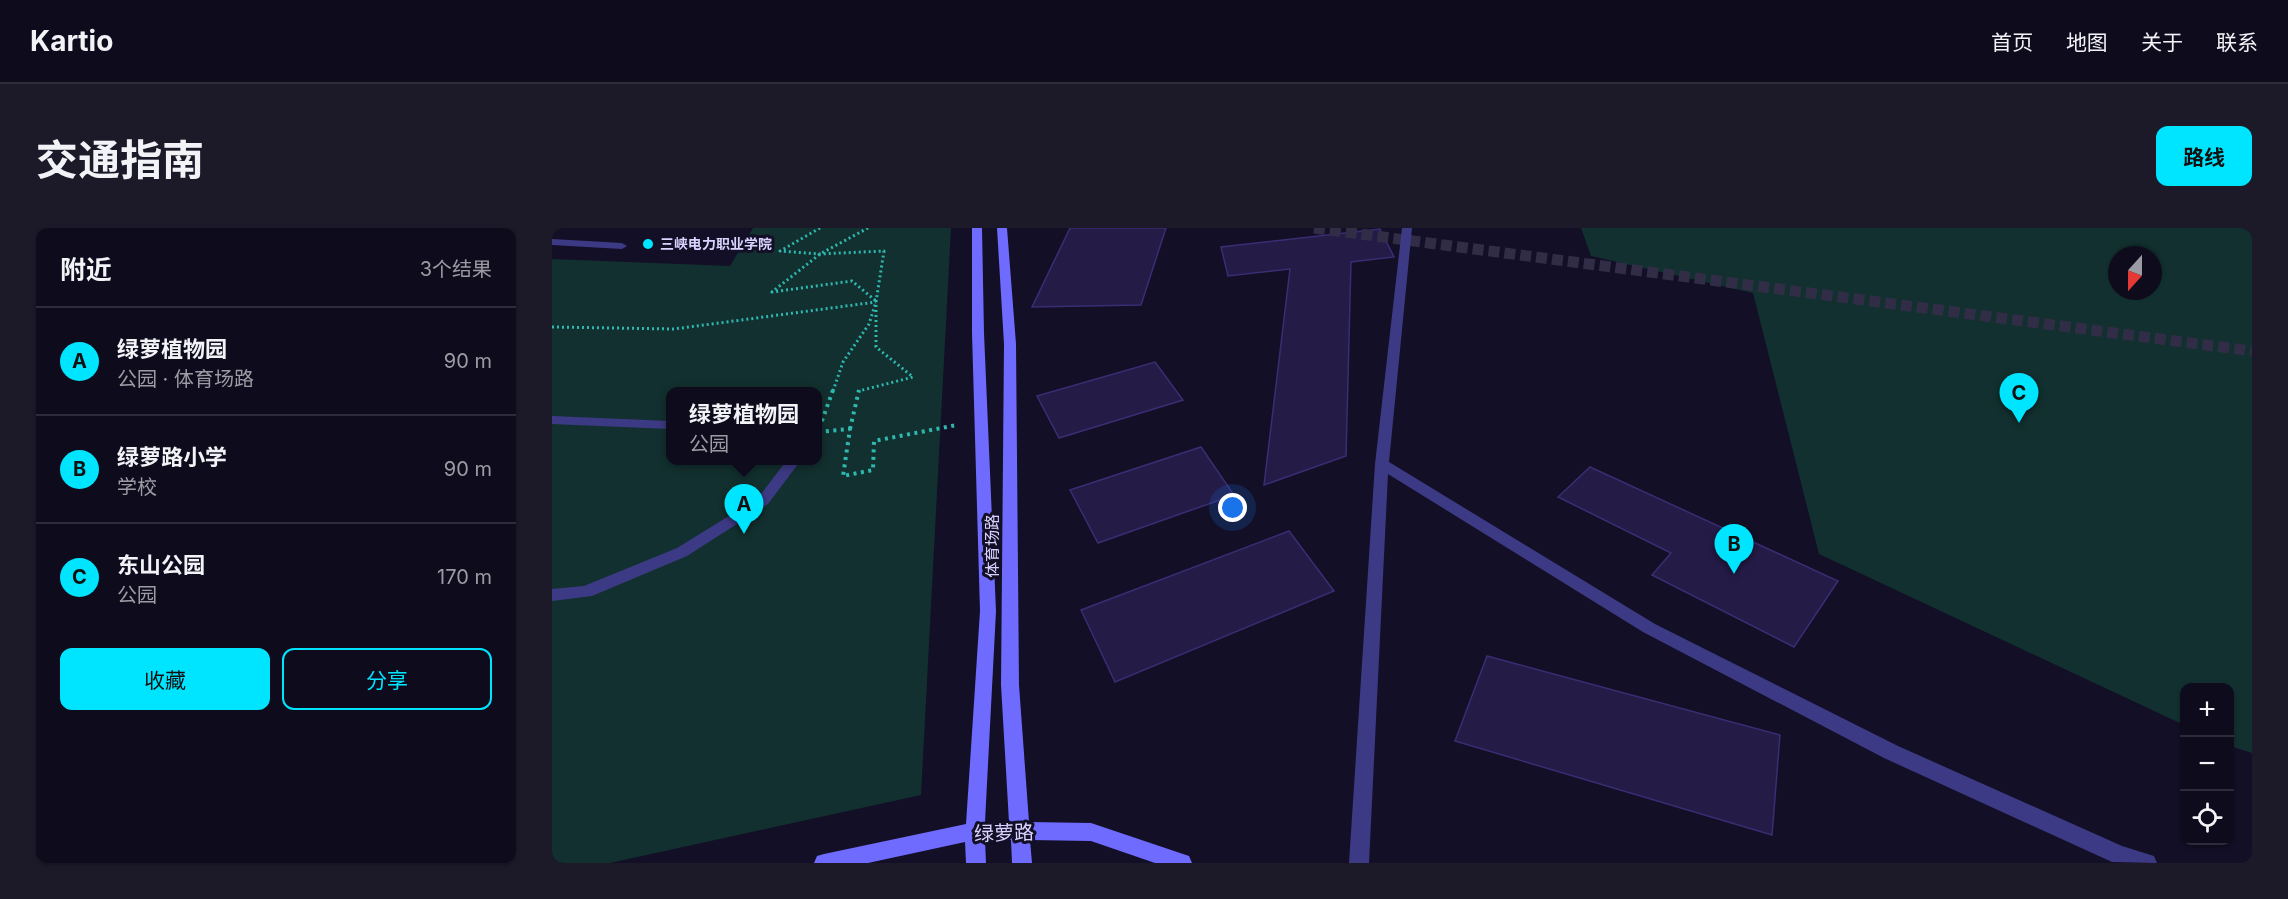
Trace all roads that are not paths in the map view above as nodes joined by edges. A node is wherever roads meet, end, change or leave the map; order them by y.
1 (977, 228) edge
2 (1002, 228) edge
3 (1407, 228) edge
4 (552, 242) edge
5 (622, 246) dead end
6 (552, 420) edge
7 (666, 425) edge
8 (1382, 464) junction
9 (791, 465) edge
10 (552, 595) edge
11 (975, 831) junction
12 (1020, 831) junction
13 (824, 863) edge
14 (976, 863) edge
15 (1022, 863) edge
16 (1182, 863) edge
17 (1359, 863) edge
18 (2147, 863) edge

1 - 11 main road, 体育场路
2 - 12 main road, 体育场路
3 - 8 street
4 - 5 street
6 - 7 street
8 - 17 street
8 - 18 street
9 - 10 street
11 - 12 main road, 绿萝路
11 - 13 main road, 绿萝路
11 - 14 main road, 体育场路
12 - 15 main road, 体育场路
12 - 16 main road, 绿萝路

